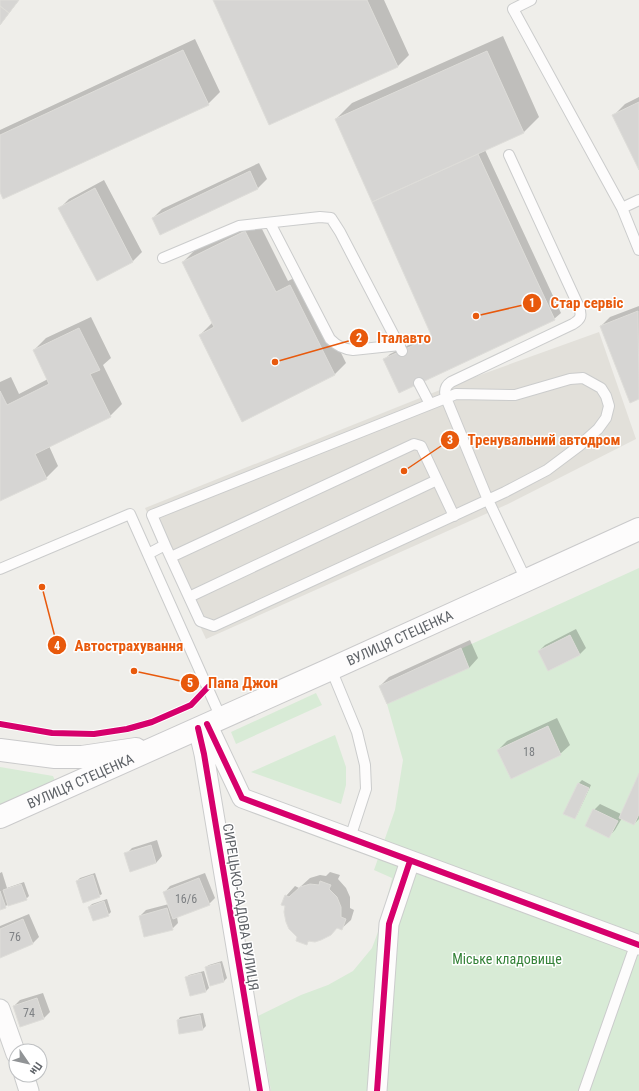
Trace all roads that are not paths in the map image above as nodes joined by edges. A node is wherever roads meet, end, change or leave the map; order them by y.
1 (531, 0) edge
2 (509, 155) dead end
3 (639, 200) edge
4 (622, 208) junction
5 (270, 222) junction
6 (639, 250) edge
7 (163, 258) dead end
8 (420, 383) dead end
9 (446, 398) junction
10 (430, 404) junction
11 (437, 480) junction
12 (488, 500) junction
13 (454, 516) junction
14 (639, 529) edge
15 (165, 545) junction
16 (148, 554) junction
17 (171, 557) junction
18 (0, 569) edge
19 (526, 580) junction
20 (189, 597) junction
21 (331, 669) junction
22 (209, 723) junction
23 (161, 746) junction
24 (0, 750) edge
25 (0, 817) edge
26 (350, 838) junction
27 (410, 861) junction
28 (638, 941) edge
29 (0, 1009) edge
30 (12, 1043) edge
31 (260, 1091) edge
32 (378, 1091) edge
33 (584, 1091) edge

1 - 4 lane
2 - 9 lane
3 - 4 lane
4 - 6 lane
5 - 5 lane
5 - 7 lane
8 - 10 lane
9 - 10 lane
9 - 12 lane
9 - 12 lane
10 - 15 lane
11 - 13 lane
11 - 17 lane
11 - 20 lane
12 - 13 lane
12 - 19 lane
13 - 20 lane
14 - 19 main road, ВУЛИЦЯ СТЕЦЕНКА
15 - 16 lane
15 - 17 lane
16 - 18 lane
16 - 22 lane
17 - 20 lane
19 - 21 main road, ВУЛИЦЯ СТЕЦЕНКА
21 - 22 main road, ВУЛИЦЯ СТЕЦЕНКА
21 - 26 lane
22 - 23 main road, ВУЛИЦЯ СТЕЦЕНКА
22 - 26 street
22 - 31 street, СИРЕЦЬКО-САДОВА ВУЛИЦЯ
23 - 24 main road, ВУЛИЦЯ СТЕЦЕНКА
23 - 25 main road, ВУЛИЦЯ СТЕЦЕНКА
26 - 27 street
27 - 28 street
27 - 32 street
28 - 33 lane
29 - 30 street

